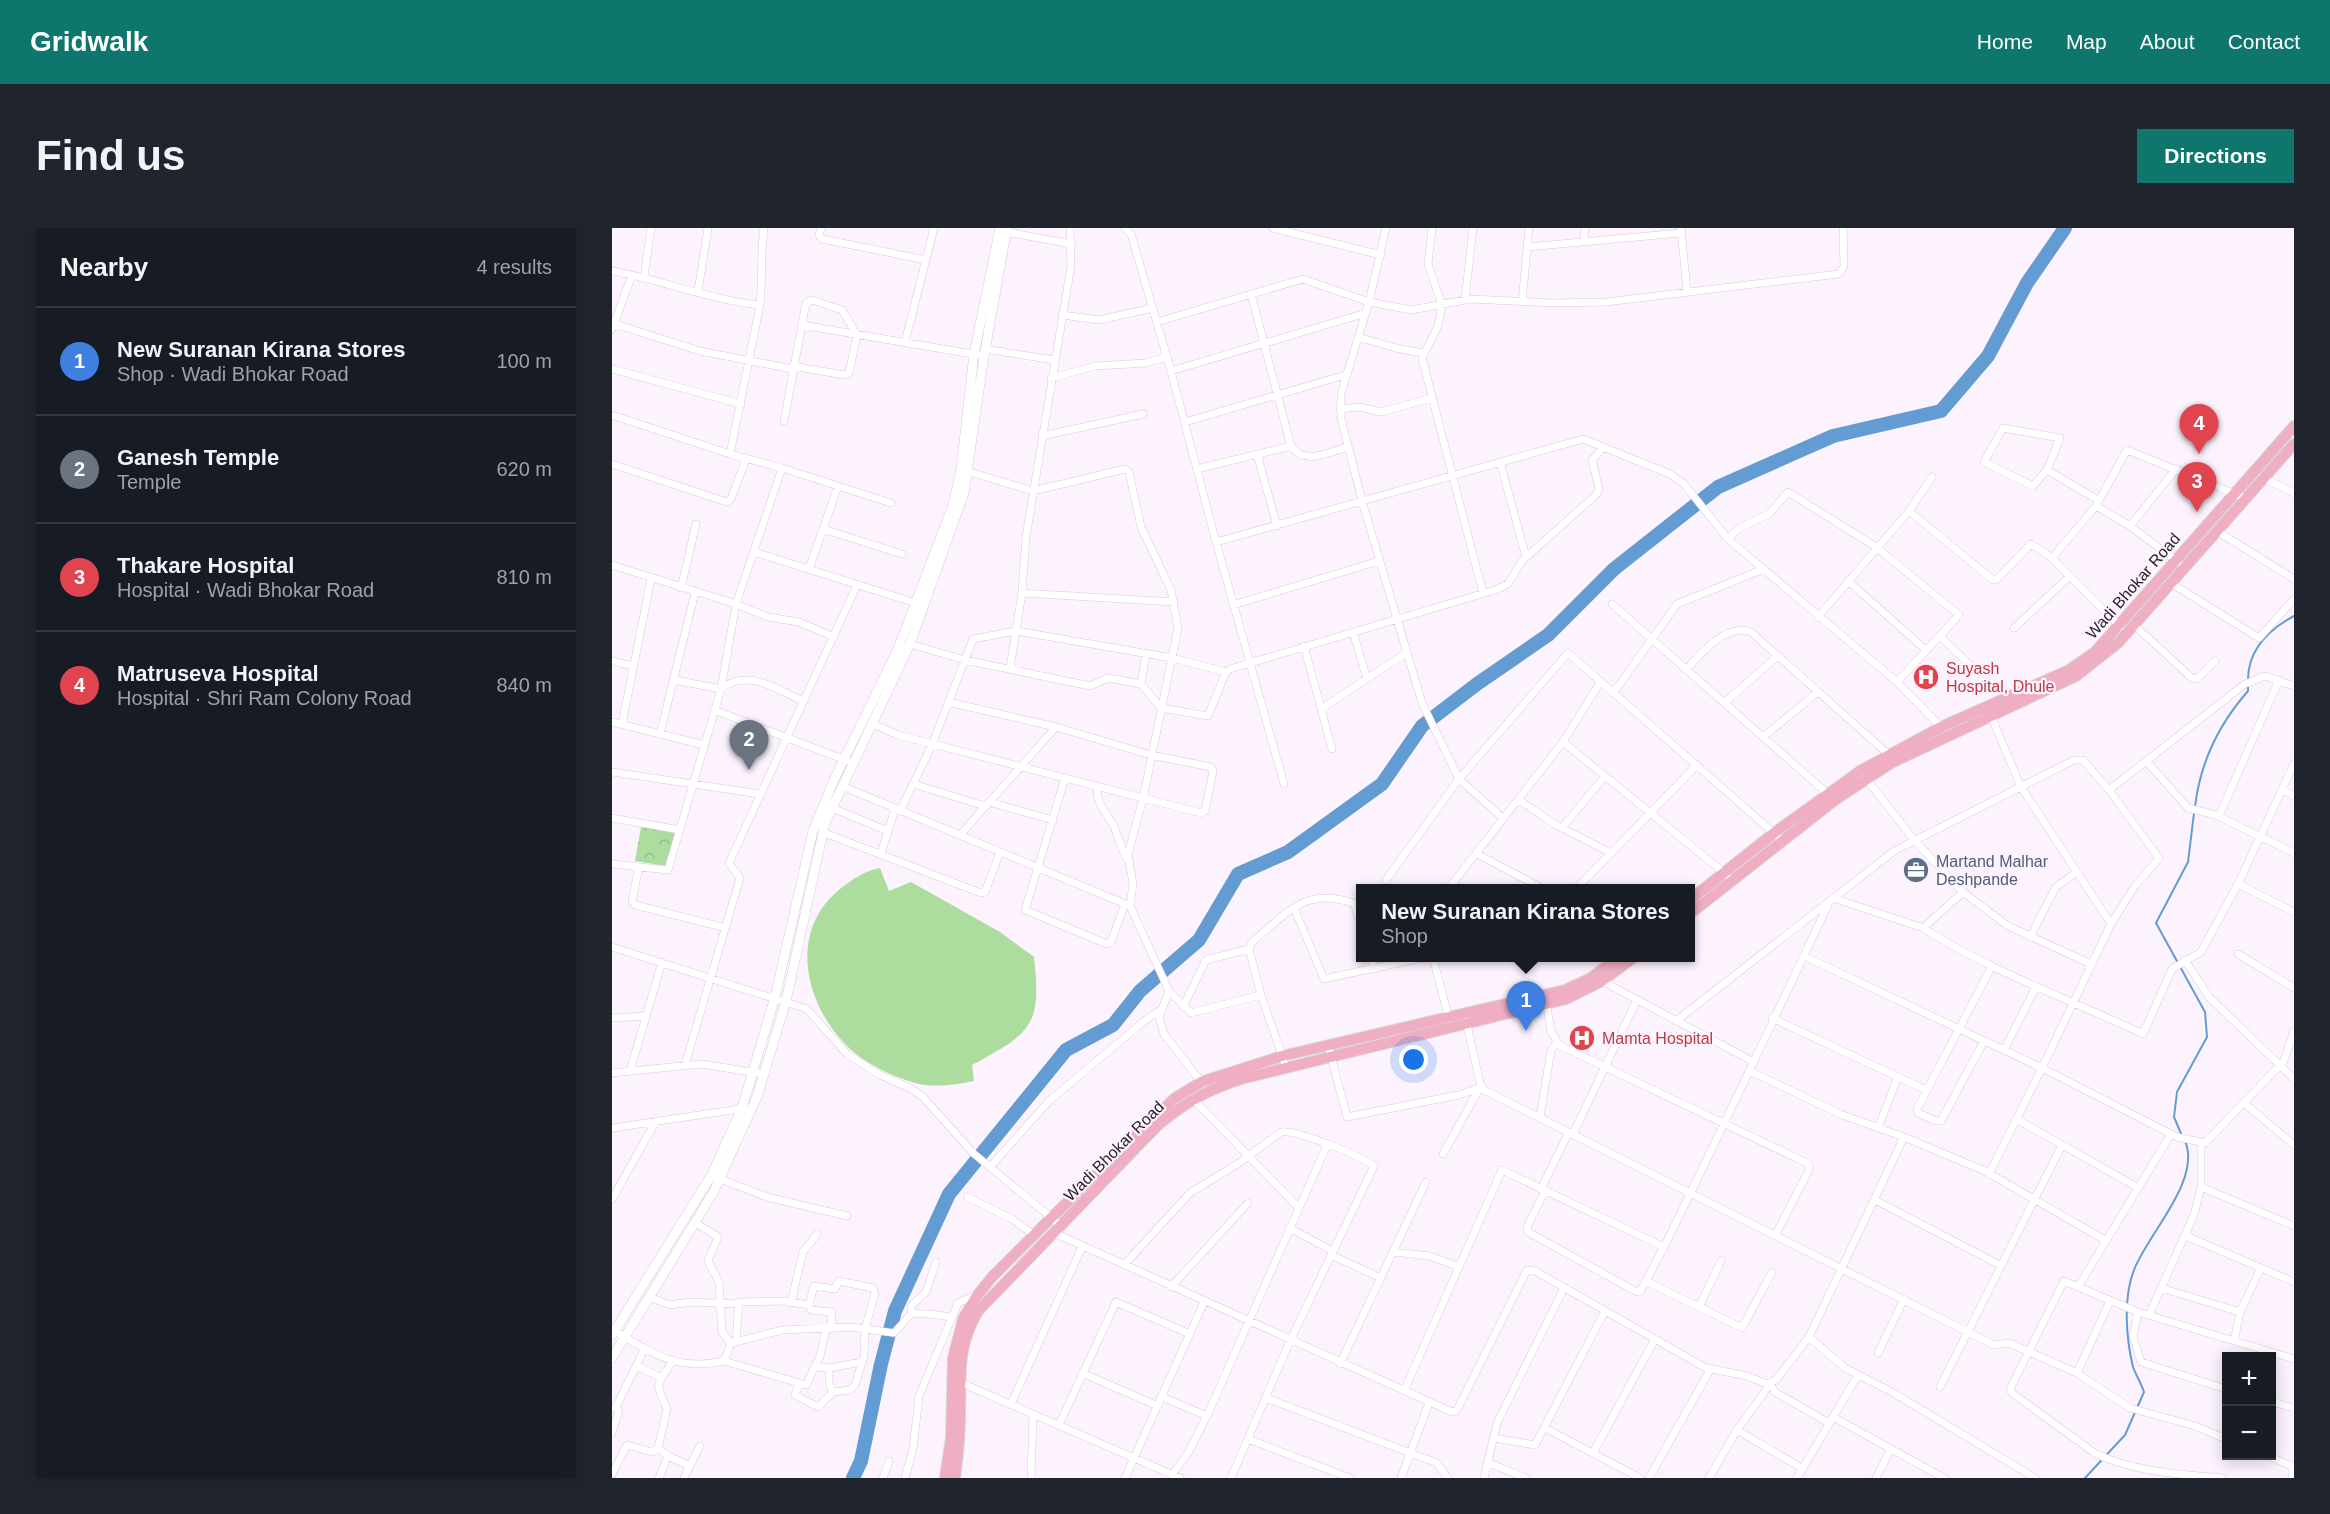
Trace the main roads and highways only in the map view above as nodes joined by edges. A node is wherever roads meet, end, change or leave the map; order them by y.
1 (2294, 426) edge
2 (2294, 444) edge
3 (2127, 628) junction
4 (1863, 775) junction
5 (1831, 797) junction
6 (1728, 877) junction
7 (1695, 897) edge
8 (1695, 909) edge
9 (1610, 962) edge
10 (1627, 962) edge
11 (1546, 1000) junction
12 (1204, 1086) junction
13 (955, 1381) junction
14 (945, 1478) edge
15 (955, 1478) edge

1 - 3 main road, Wadi Bhokar Road
2 - 3 main road, Wadi Bhokar Road
3 - 4 main road, Wadi Bhokar Road
3 - 4 main road, Wadi Bhokar Road
4 - 5 main road, Wadi Bhokar Road
5 - 6 main road, Wadi Bhokar Road
5 - 6 main road, Wadi Bhokar Road
6 - 7 main road, Wadi Bhokar Road
6 - 8 main road, Wadi Bhokar Road
9 - 11 main road, Wadi Bhokar Road
10 - 11 main road, Wadi Bhokar Road
11 - 12 main road, Wadi Bhokar Road
12 - 13 main road, Wadi Bhokar Road
12 - 13 main road, Wadi Bhokar Road
13 - 14 main road, Wadi Bhokar Road
13 - 15 main road, Wadi Bhokar Road

